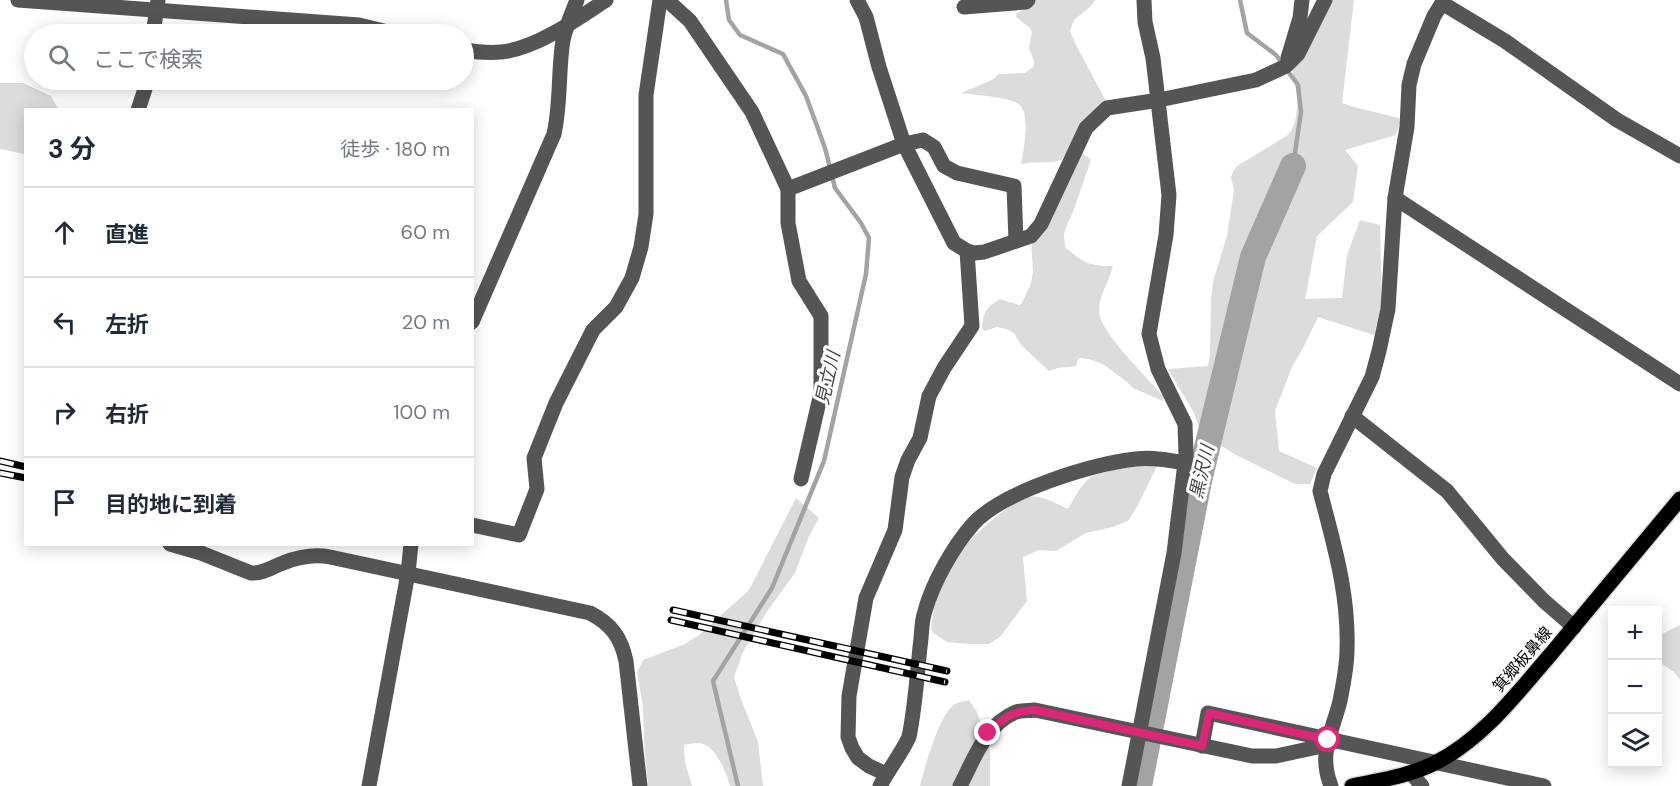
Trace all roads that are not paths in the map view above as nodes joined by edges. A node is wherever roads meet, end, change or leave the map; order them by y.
1 (18, 0) edge
2 (577, 0) edge
3 (606, 0) edge
4 (660, 0) edge
5 (668, 0) edge
6 (857, 0) edge
7 (1028, 0) edge
8 (1144, 0) edge
9 (1302, 0) edge
10 (1325, 0) edge
11 (1443, 1) edge
12 (157, 5) edge
13 (964, 7) dead end
14 (154, 24) edge
15 (349, 24) edge
16 (566, 27) junction
17 (474, 51) edge
18 (1286, 66) junction
19 (145, 90) edge
20 (1159, 100) junction
21 (139, 108) edge
22 (904, 144) junction
23 (1680, 156) edge
24 (788, 189) junction
25 (1395, 198) junction
26 (1016, 241) junction
27 (967, 251) junction
28 (474, 317) edge
29 (1680, 384) edge
30 (1352, 416) junction
31 (1185, 462) junction
32 (801, 479) dead end
33 (1680, 499) edge
34 (474, 525) edge
35 (176, 546) edge
36 (411, 546) edge
37 (408, 573) junction
38 (1574, 627) junction
39 (1139, 733) junction
40 (1327, 742) junction
41 (1202, 746) junction
42 (1437, 762) junction
43 (1411, 773) junction
44 (883, 780) edge
45 (369, 786) edge
46 (640, 786) edge
47 (960, 786) edge
48 (1129, 786) edge
49 (1331, 786) edge
50 (1352, 786) edge
51 (1422, 786) edge
52 (1544, 786) edge

1 - 12 street
2 - 16 street
3 - 16 street
4 - 34 street
5 - 24 street
6 - 22 street
7 - 13 street
8 - 20 street
9 - 18 street
10 - 18 street
11 - 23 street
11 - 25 street
12 - 14 street
12 - 15 street
16 - 17 street
16 - 28 street
18 - 20 street
19 - 21 street
20 - 26 street
20 - 31 street
22 - 24 street
22 - 26 street
22 - 27 street
24 - 32 street
25 - 29 street
25 - 30 street
26 - 27 street
27 - 44 street
30 - 38 street
30 - 40 street
31 - 39 street
31 - 44 street
33 - 38 main road, 箕郷板鼻線
35 - 37 street
36 - 37 street
37 - 45 street
37 - 46 street
38 - 42 main road, 箕郷板鼻線
39 - 41 street
39 - 47 street
39 - 48 street
40 - 41 street
40 - 41 street
40 - 42 street
40 - 49 street
42 - 43 main road, 箕郷板鼻線
42 - 52 street
43 - 50 main road, 箕郷板鼻線
43 - 51 street

